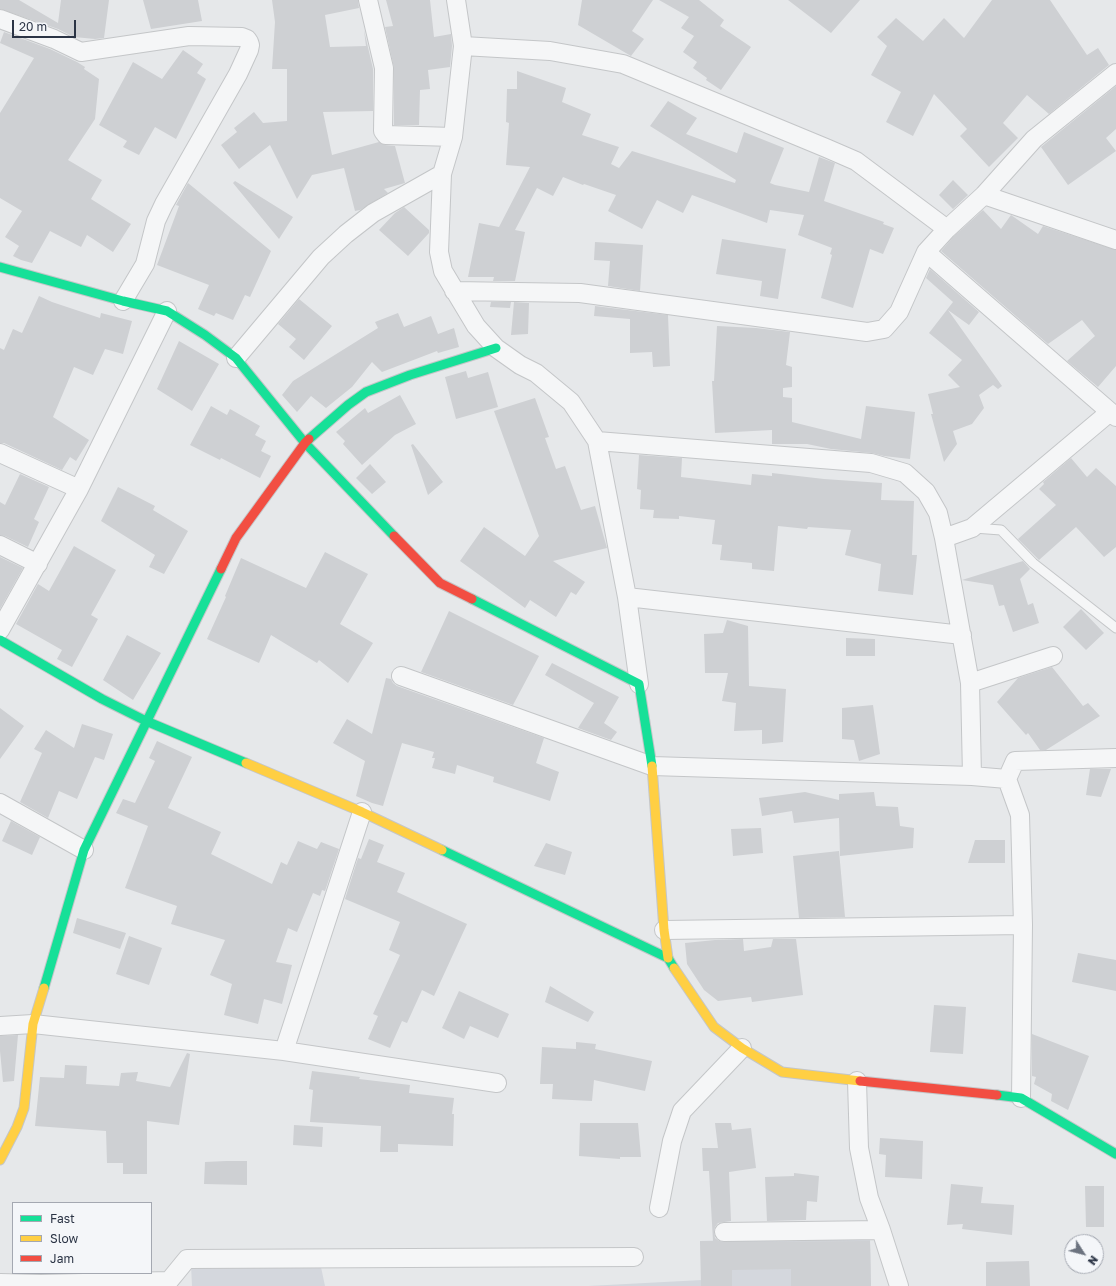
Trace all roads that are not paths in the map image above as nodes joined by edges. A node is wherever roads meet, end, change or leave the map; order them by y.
1 (368, 0) edge
2 (456, 0) edge
3 (0, 19) edge
4 (463, 46) junction
5 (1116, 73) edge
6 (454, 137) junction
7 (442, 174) junction
8 (984, 195) junction
9 (947, 229) junction
10 (1116, 240) edge
11 (926, 252) junction
12 (0, 267) edge
13 (454, 291) junction
14 (123, 301) junction
15 (167, 310) junction
16 (496, 348) junction
17 (236, 358) junction
18 (1113, 414) edge
19 (597, 441) junction
20 (305, 443) junction
21 (0, 452) edge
22 (79, 489) junction
23 (972, 528) junction
24 (944, 538) junction
25 (0, 545) edge
26 (38, 564) junction
27 (627, 597) junction
28 (1116, 628) edge
29 (0, 630) edge
30 (962, 634) junction
31 (0, 640) edge
32 (1053, 656) dead end
33 (401, 676) dead end
34 (970, 683) junction
35 (639, 684) junction
36 (146, 721) junction
37 (1116, 758) edge
38 (652, 766) junction
39 (972, 776) junction
40 (1007, 779) junction
41 (0, 803) edge
42 (362, 812) junction
43 (84, 850) junction
44 (1023, 925) junction
45 (664, 930) junction
46 (668, 958) junction
47 (33, 1024) junction
48 (0, 1026) edge
49 (742, 1048) junction
50 (284, 1051) junction
51 (858, 1081) junction
52 (497, 1083) dead end
53 (1021, 1098) junction
54 (1116, 1154) edge
55 (0, 1160) edge
56 (659, 1208) dead end
57 (881, 1230) junction
58 (724, 1232) dead end
59 (634, 1257) dead end
60 (0, 1283) edge
61 (899, 1286) edge

1 - 6 street
2 - 4 street
3 - 14 street
4 - 6 street
4 - 9 street
5 - 8 street
6 - 7 street
7 - 13 street
7 - 17 street
8 - 9 street
8 - 10 street
9 - 11 street
11 - 13 street
11 - 18 street
12 - 14 street
13 - 16 street
14 - 15 street
15 - 17 street
15 - 22 street
16 - 19 street
16 - 20 street
17 - 20 street
18 - 23 street
19 - 24 street
19 - 27 street
20 - 35 street
20 - 36 street
21 - 22 street
22 - 26 street
23 - 24 street
23 - 28 lane
24 - 30 street
25 - 26 street
26 - 29 street
27 - 30 street
27 - 35 street
30 - 34 street
31 - 36 street
32 - 34 street
33 - 38 street
34 - 39 street
35 - 38 street
36 - 42 street
36 - 43 street
37 - 40 street
38 - 39 street
38 - 45 street
39 - 40 street
40 - 44 street
41 - 43 street
42 - 46 street
42 - 50 street
43 - 47 street
44 - 45 street
44 - 53 street
45 - 46 street
46 - 49 street
47 - 48 street
47 - 50 street
47 - 55 street
49 - 51 street
49 - 56 street
50 - 52 street
51 - 53 street
51 - 57 street
53 - 54 street
57 - 58 street
57 - 61 street
59 - 60 street

